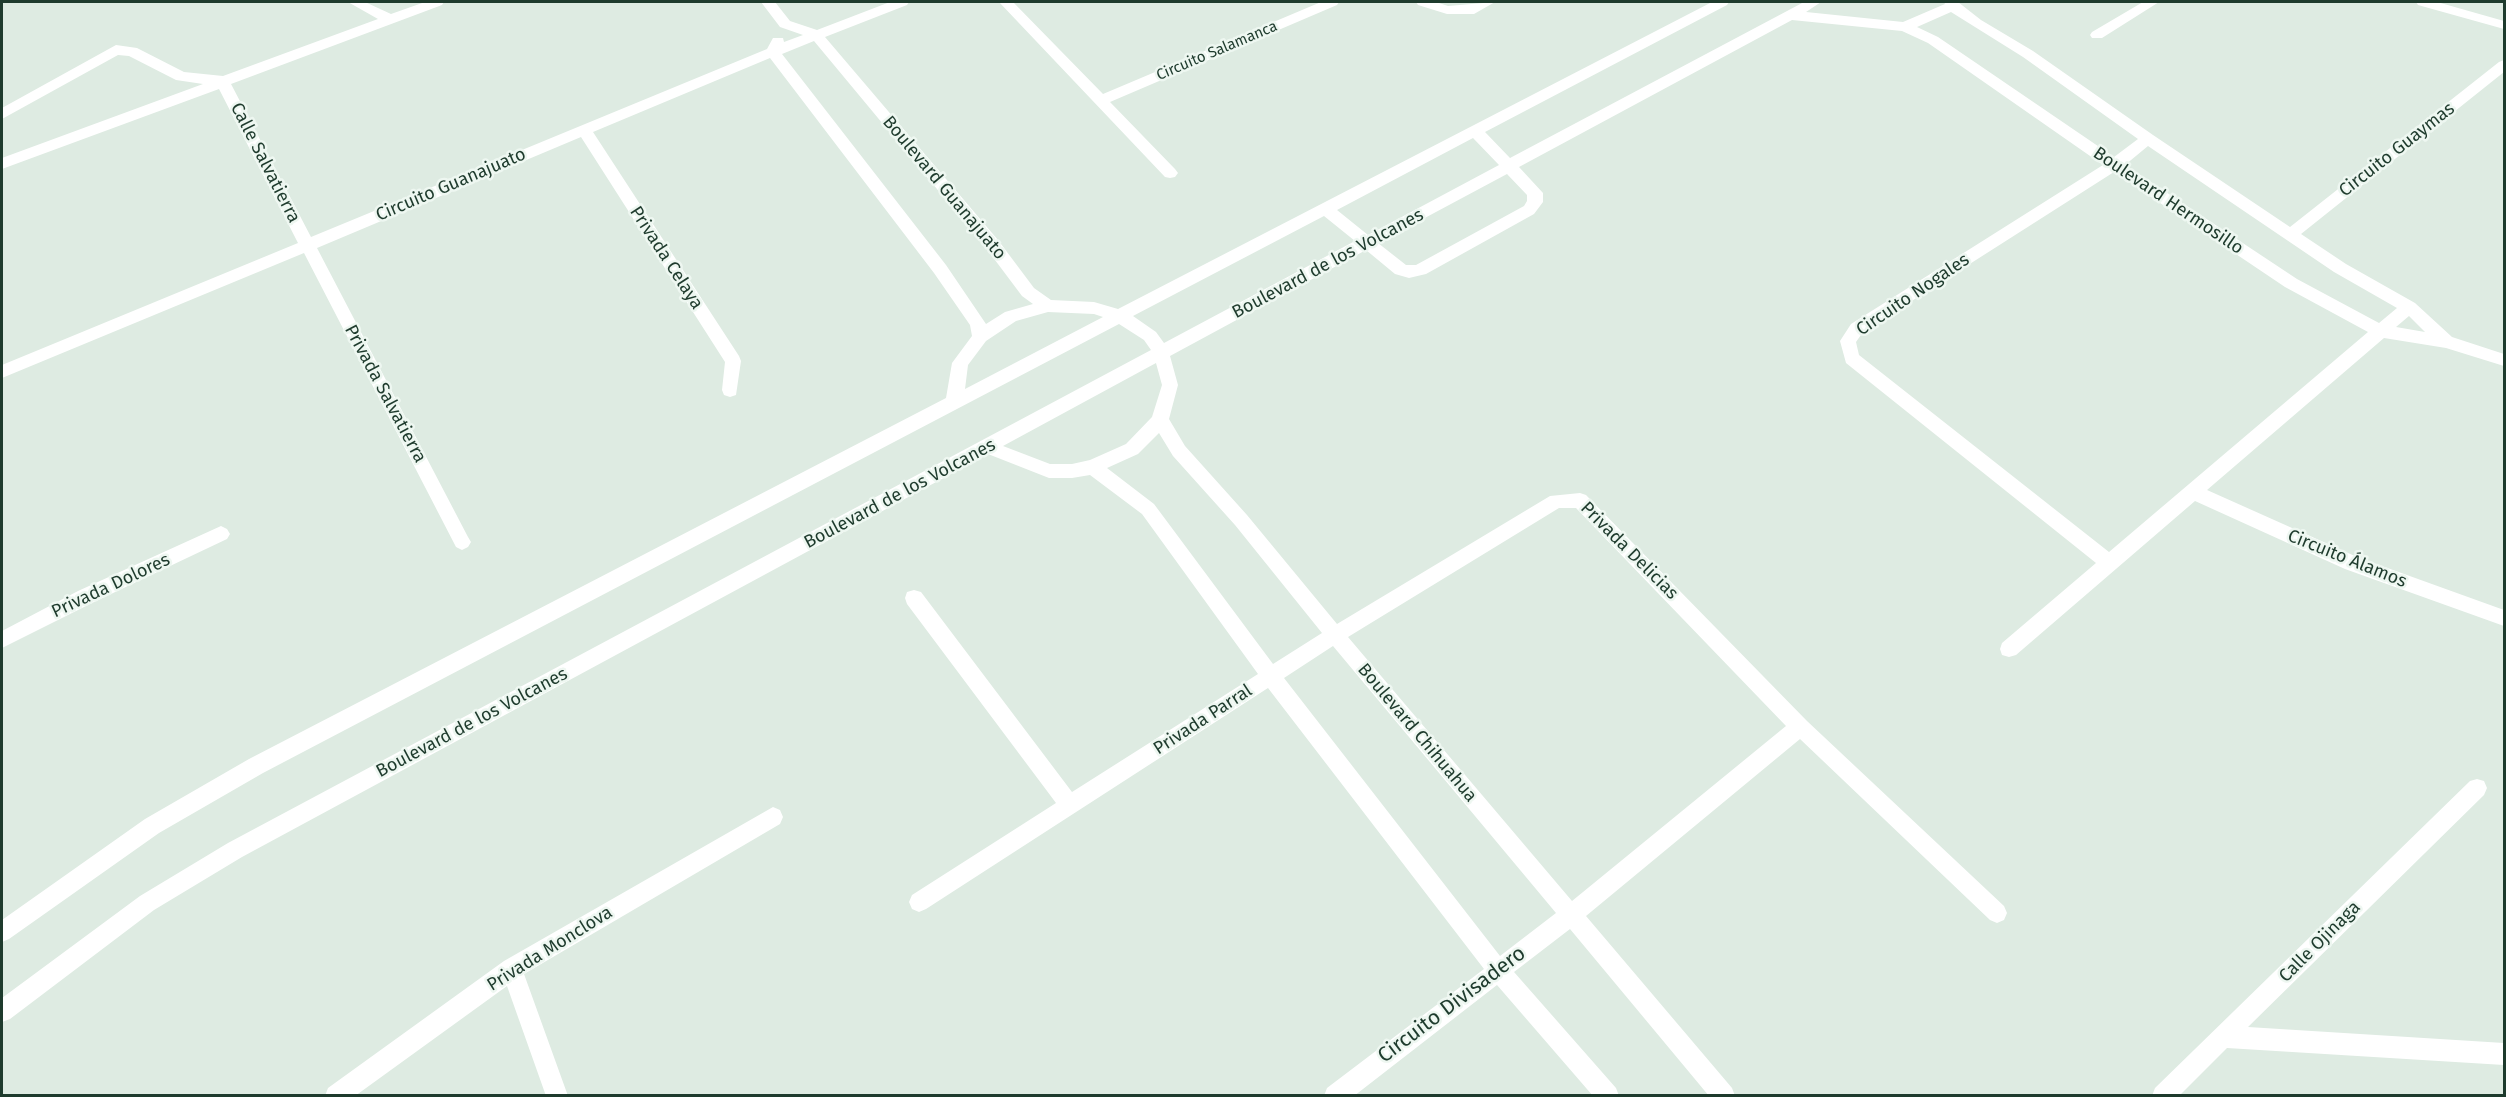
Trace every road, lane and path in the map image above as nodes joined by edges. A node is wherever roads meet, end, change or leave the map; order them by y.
1 (355, 2) edge
2 (437, 2) edge
3 (768, 2) edge
4 (902, 2) edge
5 (1006, 2) edge
6 (1332, 2) edge
7 (1423, 2) edge
8 (1488, 2) edge
9 (1722, 2) edge
10 (1814, 2) edge
11 (2152, 2) edge
12 (2423, 2) edge
13 (1952, 4) edge
14 (1788, 15) junction
15 (390, 19) junction
16 (785, 24) junction
17 (2505, 25) edge
18 (1905, 27) junction
19 (815, 34) junction
20 (2097, 35) dead end
21 (773, 52) junction
22 (2505, 66) edge
23 (222, 81) junction
24 (1102, 100) junction
25 (2, 114) edge
26 (584, 130) junction
27 (1474, 130) junction
28 (2148, 139) junction
29 (2, 164) edge
30 (1509, 165) junction
31 (2114, 165) junction
32 (1170, 173) dead end
33 (1324, 208) junction
34 (2290, 235) junction
35 (1368, 243) junction
36 (307, 245) junction
37 (1048, 306) junction
38 (2409, 307) junction
39 (1120, 316) junction
40 (2380, 331) junction
41 (980, 336) junction
42 (2446, 342) junction
43 (1161, 353) junction
44 (2505, 360) edge
45 (2, 372) edge
46 (730, 390) dead end
47 (954, 404) junction
48 (1160, 420) junction
49 (988, 447) junction
50 (1093, 467) junction
51 (2193, 492) junction
52 (221, 534) dead end
53 (462, 542) dead end
54 (2109, 563) junction
55 (914, 598) dead end
56 (2505, 618) edge
57 (1335, 635) junction
58 (2, 640) edge
59 (2009, 649) dead end
60 (1270, 677) junction
61 (1800, 727) junction
62 (2477, 788) dead end
63 (1070, 805) junction
64 (773, 817) dead end
65 (919, 902) dead end
66 (1997, 913) dead end
67 (1570, 916) junction
68 (2, 932) edge
69 (512, 969) junction
70 (1498, 970) junction
71 (2, 1011) edge
72 (2224, 1037) junction
73 (2505, 1054) edge
74 (336, 1095) edge
75 (558, 1095) edge
76 (1335, 1095) edge
77 (1608, 1095) edge
78 (1724, 1095) edge
79 (2163, 1095) edge

1 - 15 street
2 - 15 street
3 - 16 street
4 - 19 street, Circuito Guanajuato
5 - 24 street
6 - 24 street, Circuito Salamanca
7 - 8 street
9 - 27 street
10 - 14 street, Boulevard de los Volcanes
11 - 20 street
12 - 17 street
13 - 18 street, Boulevard Hermosillo
13 - 28 street, Boulevard Hermosillo
14 - 18 street, Boulevard Hermosillo
14 - 30 street, Boulevard de los Volcanes
15 - 23 street
16 - 19 street
16 - 21 street
18 - 31 street, Boulevard Hermosillo
19 - 21 street, Circuito Guanajuato
19 - 37 street, Boulevard Guanajuato
21 - 26 street, Circuito Guanajuato
21 - 41 street
22 - 34 street, Circuito Guaymas
23 - 25 street
23 - 29 street
23 - 36 street, Calle Salvatierra
24 - 32 street
26 - 36 street, Circuito Guanajuato
26 - 46 street, Privada Celaya
27 - 30 street
27 - 33 street
28 - 31 street, Circuito Nogales
28 - 34 street, Boulevard Hermosillo
30 - 35 street, Boulevard de los Volcanes
30 - 35 street
31 - 40 street, Boulevard Hermosillo
31 - 54 street, Circuito Nogales
33 - 35 street
33 - 39 street
34 - 38 street, Boulevard Hermosillo
35 - 43 street, Boulevard de los Volcanes
36 - 45 street, Circuito Guanajuato
36 - 53 street, Privada Salvatierra
37 - 39 street
37 - 41 street
38 - 40 street
38 - 42 street, Boulevard Hermosillo
39 - 43 street
39 - 47 street
40 - 42 street, Boulevard Hermosillo
40 - 51 street
41 - 47 street
42 - 44 street, Boulevard Hermosillo
43 - 48 street
43 - 49 street, Boulevard de los Volcanes
47 - 68 street
48 - 50 street
48 - 57 street, Boulevard Chihuahua
49 - 50 street
49 - 71 street, Boulevard de los Volcanes
50 - 60 street
51 - 54 street
51 - 56 street, Circuito Álamos
52 - 58 street, Privada Dolores
54 - 59 street
55 - 63 street
57 - 60 street, Privada Parral
57 - 61 street, Privada Delicias
57 - 67 street, Boulevard Chihuahua
60 - 63 street, Privada Parral
60 - 70 street
61 - 66 street, Privada Delicias
61 - 67 street
62 - 72 street, Calle Ojinaga
63 - 65 street, Privada Parral
64 - 69 street, Privada Monclova
67 - 70 street, Circuito Divisadero
67 - 78 street, Boulevard Chihuahua
69 - 74 street, Privada Monclova
69 - 75 street
70 - 76 street, Circuito Divisadero
70 - 77 street
72 - 73 street
72 - 79 street, Calle Ojinaga

